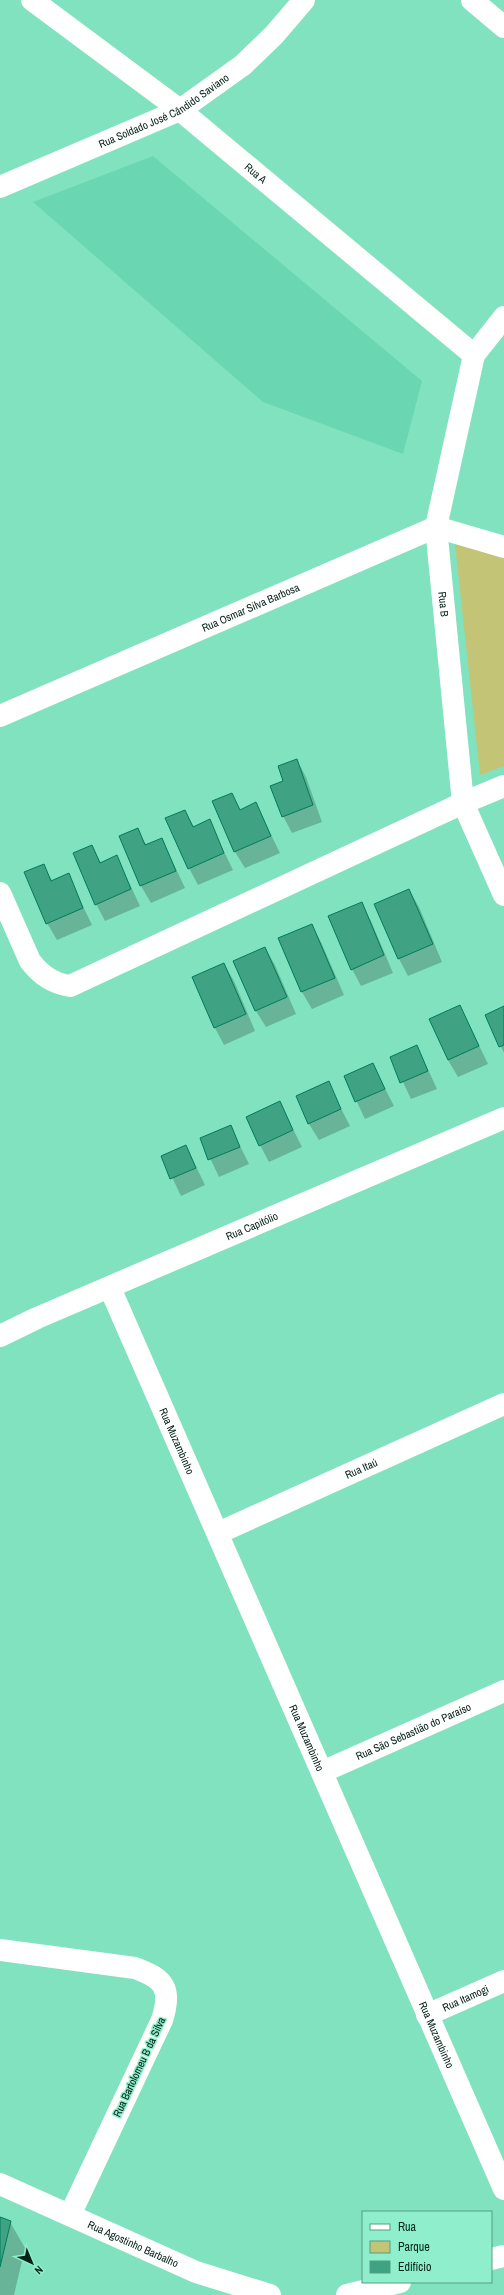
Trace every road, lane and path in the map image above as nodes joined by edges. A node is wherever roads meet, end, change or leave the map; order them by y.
1 (32, 0) edge
2 (304, 0) edge
3 (472, 0) edge
4 (504, 27) edge
5 (180, 110) junction
6 (0, 187) edge
7 (504, 318) edge
8 (474, 355) junction
9 (436, 527) junction
10 (504, 547) edge
11 (0, 716) edge
12 (504, 786) edge
13 (463, 803) junction
14 (0, 893) edge
15 (504, 895) edge
16 (504, 1118) edge
17 (110, 1288) junction
18 (0, 1336) edge
19 (504, 1404) edge
20 (218, 1533) junction
21 (504, 1691) edge
22 (322, 1772) junction
23 (0, 1950) edge
24 (504, 1981) edge
25 (427, 2016) junction
26 (0, 2184) edge
27 (504, 2189) edge
28 (70, 2215) junction
29 (504, 2256) edge
30 (492, 2260) edge
31 (396, 2283) edge
32 (270, 2295) edge
33 (347, 2295) edge

1 - 5 street, Rua A
2 - 5 street, Rua Soldado José Cândido Saviano
3 - 4 street
5 - 6 street, Rua Soldado José Cândido Saviano
5 - 8 street, Rua A
7 - 8 street, Rua B
8 - 9 street, Rua B
9 - 10 street
9 - 11 street, Rua Osmar Silva Barbosa
9 - 13 street, Rua B
12 - 13 street
13 - 14 street
13 - 15 street, Rua B
16 - 17 street, Rua Capitólio
17 - 18 street, Rua Capitólio
17 - 20 street, Rua Muzambinho
19 - 20 street, Rua Itaú
20 - 22 street, Rua Muzambinho
21 - 22 street, Rua São Sebastião do Paraíso
22 - 25 street, Rua Muzambinho
23 - 28 street, Rua Bartolomeu B da Silva
24 - 25 street, Rua Itamogi
25 - 27 street, Rua Muzambinho
26 - 28 street, Rua Agostinho Barbalho
28 - 32 street, Rua Agostinho Barbalho
29 - 30 street
31 - 33 street

